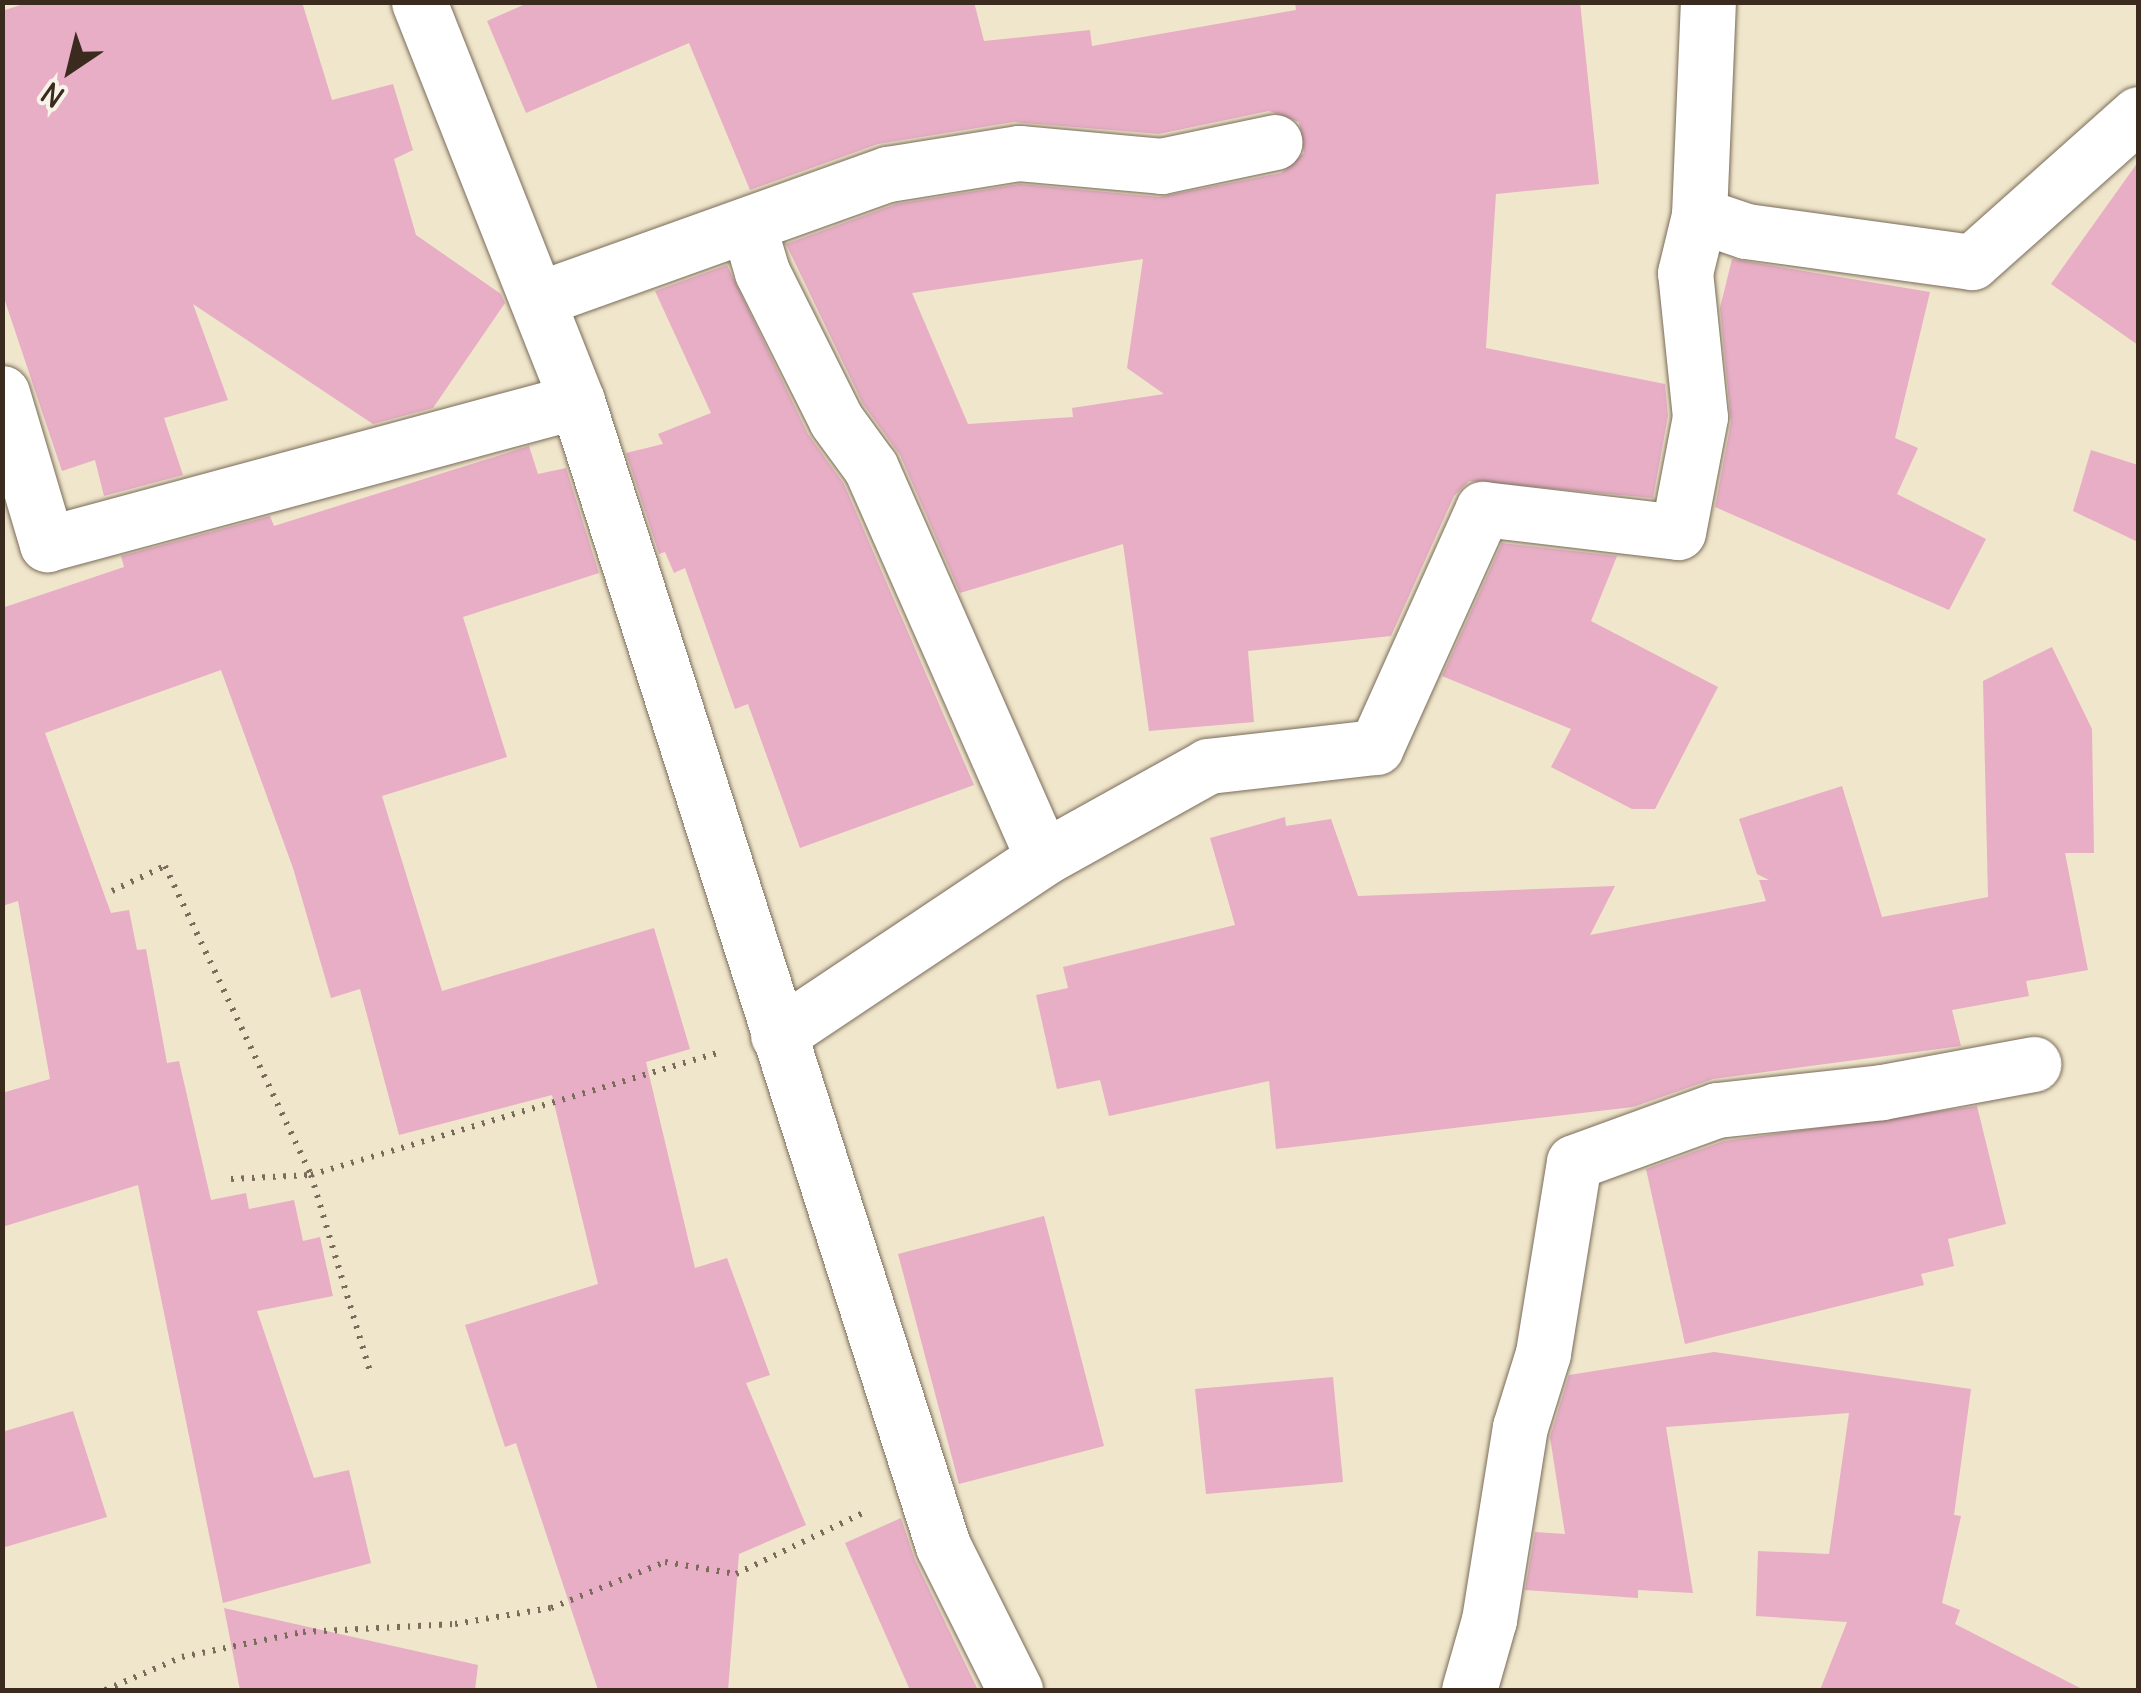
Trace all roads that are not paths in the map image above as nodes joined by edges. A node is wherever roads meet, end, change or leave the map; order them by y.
1 (419, 2) edge
2 (1708, 2) edge
3 (2138, 114) edge
4 (1275, 142) dead end
5 (1700, 215) junction
6 (750, 228) junction
7 (541, 298) junction
8 (2, 394) edge
9 (577, 401) junction
10 (1043, 858) junction
11 (778, 1035) junction
12 (2032, 1064) dead end
13 (1016, 1690) edge
14 (1470, 1690) edge

1 - 7 street
2 - 5 street
3 - 5 street
4 - 6 street
5 - 10 street
6 - 7 street
6 - 10 street
7 - 9 street
8 - 9 street
9 - 11 street
10 - 11 street
11 - 13 street
12 - 14 street

